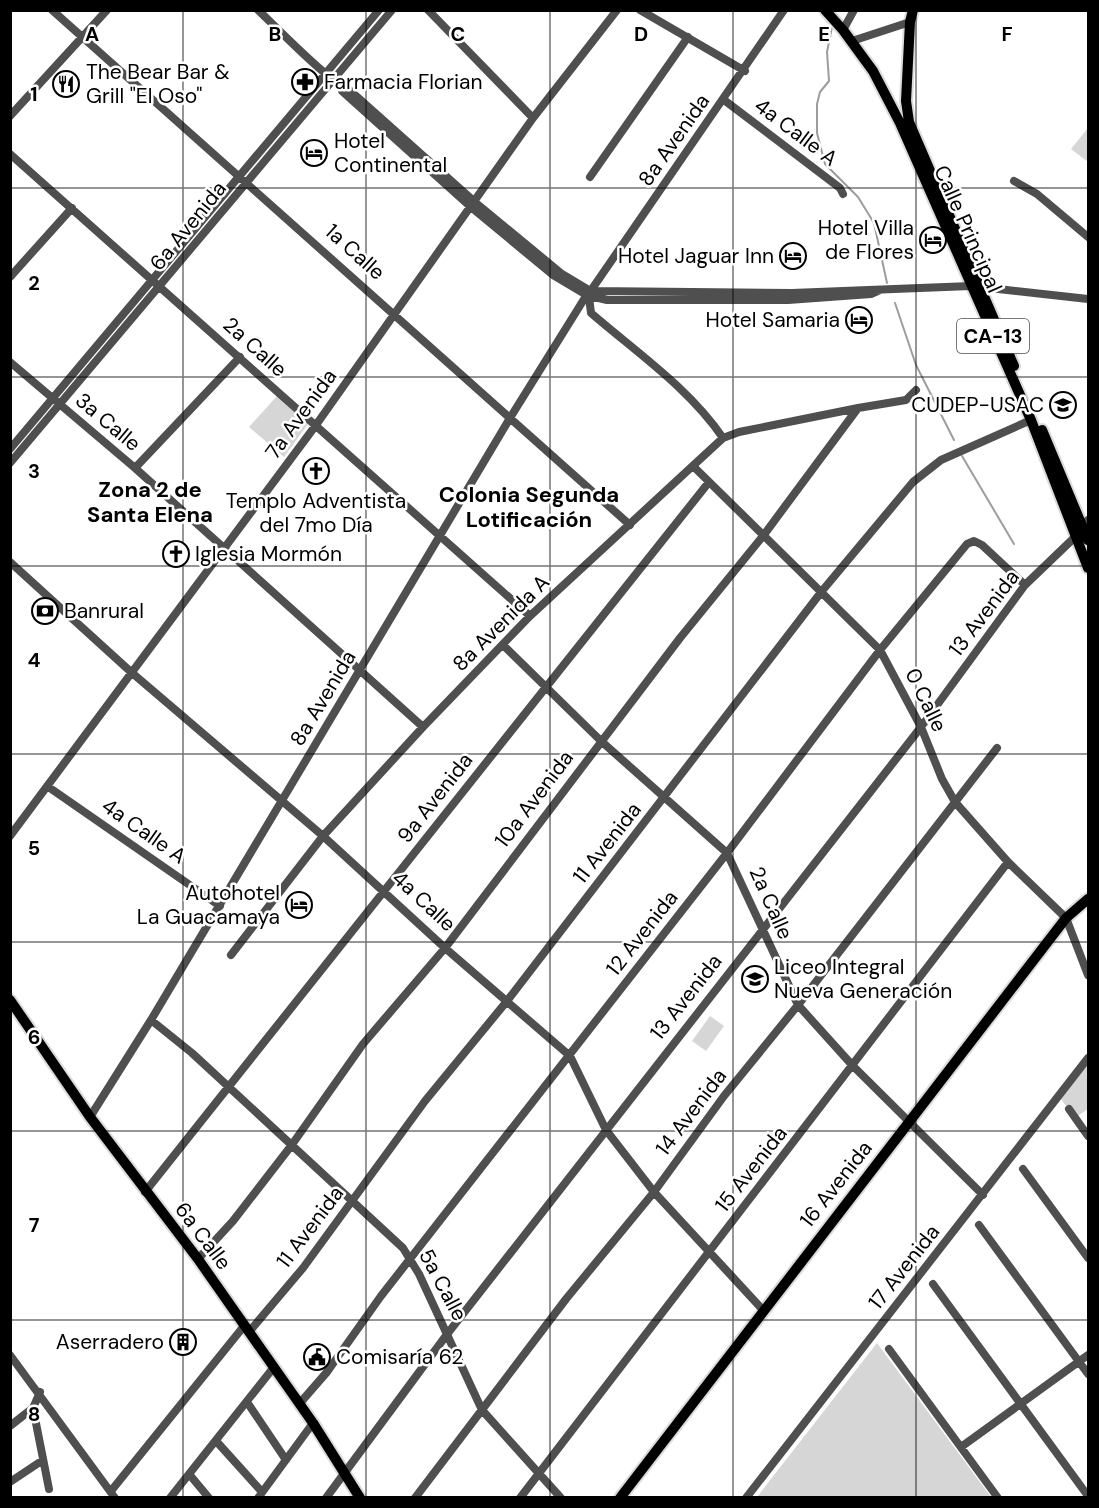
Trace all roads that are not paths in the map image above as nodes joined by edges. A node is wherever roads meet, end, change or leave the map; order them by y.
1 (52, 10) edge
2 (107, 10) edge
3 (258, 10) edge
4 (379, 10) edge
5 (392, 10) edge
6 (428, 10) edge
7 (617, 10) edge
8 (640, 10) edge
9 (784, 10) edge
10 (825, 10) edge
11 (854, 10) edge
12 (913, 10) edge
13 (910, 22) junction
14 (843, 30) junction
15 (687, 37) junction
16 (83, 38) junction
17 (852, 40) junction
18 (745, 71) junction
19 (330, 77) junction
20 (724, 100) junction
21 (10, 116) edge
22 (533, 118) junction
23 (10, 154) edge
24 (239, 175) junction
25 (590, 177) dead end
26 (1014, 180) dead end
27 (247, 182) junction
28 (843, 194) dead end
29 (474, 206) junction
30 (72, 208) junction
31 (1089, 237) edge
32 (10, 277) edge
33 (157, 284) junction
34 (976, 286) junction
35 (589, 293) junction
36 (1089, 299) edge
37 (394, 314) junction
38 (240, 357) junction
39 (10, 362) edge
40 (916, 390) dead end
41 (57, 402) junction
42 (858, 408) junction
43 (510, 418) junction
44 (1031, 420) junction
45 (316, 425) junction
46 (723, 438) junction
47 (10, 449) edge
48 (10, 463) edge
49 (694, 467) junction
50 (135, 468) junction
51 (709, 482) junction
52 (1086, 523) edge
53 (630, 525) junction
54 (441, 536) junction
55 (763, 536) junction
56 (1075, 537) junction
57 (1089, 540) edge
58 (223, 547) junction
59 (10, 562) edge
60 (1089, 568) edge
61 (1025, 585) junction
62 (822, 591) junction
63 (530, 616) junction
64 (503, 645) junction
65 (880, 650) junction
66 (361, 671) junction
67 (131, 672) junction
68 (547, 686) junction
69 (423, 727) junction
70 (921, 727) junction
71 (601, 741) junction
72 (997, 748) dead end
73 (47, 786) junction
74 (665, 797) junction
75 (281, 802) junction
76 (955, 802) junction
77 (10, 836) edge
78 (323, 836) junction
79 (727, 853) junction
80 (1008, 862) junction
81 (384, 891) junction
82 (1089, 899) edge
83 (220, 906) junction
84 (1066, 918) junction
85 (764, 930) junction
86 (445, 948) junction
87 (231, 955) dead end
88 (1089, 975) edge
89 (10, 1000) edge
90 (507, 1001) junction
91 (798, 1005) junction
92 (151, 1020) junction
93 (570, 1056) junction
94 (1089, 1058) edge
95 (853, 1066) junction
96 (227, 1088) junction
97 (1069, 1109) dead end
98 (90, 1117) junction
99 (910, 1120) junction
100 (606, 1130) junction
101 (1089, 1136) edge
102 (291, 1146) junction
103 (1023, 1169) dead end
104 (145, 1192) junction
105 (654, 1192) junction
106 (983, 1195) junction
107 (351, 1203) junction
108 (979, 1225) dead end
109 (708, 1254) junction
110 (1089, 1258) edge
111 (198, 1259) junction
112 (410, 1259) junction
113 (933, 1284) dead end
114 (763, 1310) junction
115 (246, 1329) junction
116 (448, 1333) junction
117 (889, 1349) dead end
118 (10, 1355) edge
119 (1089, 1355) edge
120 (1079, 1361) junction
121 (19, 1366) junction
122 (274, 1367) junction
123 (10, 1372) edge
124 (1089, 1374) edge
125 (40, 1392) junction
126 (247, 1402) junction
127 (300, 1403) junction
128 (1021, 1404) junction
129 (33, 1408) junction
130 (482, 1410) junction
131 (314, 1423) junction
132 (10, 1426) edge
133 (217, 1442) junction
134 (962, 1447) junction
135 (43, 1460) junction
136 (286, 1460) junction
137 (346, 1472) junction
138 (539, 1473) junction
139 (189, 1474) junction
140 (10, 1482) edge
141 (49, 1489) dead end
142 (113, 1494) edge
143 (260, 1495) edge
144 (1089, 1496) edge
145 (170, 1497) edge
146 (209, 1497) edge
147 (326, 1497) edge
148 (360, 1497) edge
149 (415, 1497) edge
150 (520, 1497) edge
151 (561, 1497) edge
152 (620, 1497) edge
153 (746, 1497) edge
154 (998, 1497) edge

1 - 16 street, 1a Calle
2 - 16 street
3 - 19 street
4 - 19 street, 6a Avenida
5 - 19 street, 6a Avenida
6 - 22 street
7 - 22 street, 7a Avenida
8 - 15 street, 4a Calle A
9 - 18 street, 8a Avenida
10 - 14 main road, CA-13
11 - 14 street
12 - 13 main road, CA-13
13 - 17 street
13 - 34 main road, Calle Principal / CA-13
14 - 17 main road, CA-13
15 - 18 street, 4a Calle A
15 - 25 street
16 - 21 street
16 - 24 street, 1a Calle
17 - 34 main road, Calle Principal / CA-13
18 - 20 street, 8a Avenida
19 - 24 street, 6a Avenida
19 - 27 street, 6a Avenida
19 - 29 street
20 - 28 street, 4a Calle A
20 - 35 street, 8a Avenida
22 - 29 street, 7a Avenida
23 - 30 street, 2a Calle
24 - 27 street, 1a Calle
24 - 33 street, 6a Avenida
26 - 31 street
27 - 33 street, 6a Avenida
27 - 37 street, 1a Calle
29 - 35 street
29 - 37 street, 7a Avenida
30 - 32 street
30 - 33 street, 2a Calle
33 - 38 street, 2a Calle
33 - 41 street, 6a Avenida
34 - 35 street
34 - 36 street
34 - 44 main road, Calle Principal / CA-13
34 - 52 main road, Calle Principal / CA-13
35 - 43 street, 8a Avenida
35 - 46 street
37 - 43 street, 1a Calle
37 - 45 street, 7a Avenida
38 - 45 street, 2a Calle
38 - 50 street
39 - 41 street, 3a Calle
40 - 42 street
41 - 47 street, 6a Avenida
41 - 48 street, 6a Avenida
41 - 50 street, 3a Calle
42 - 46 street, 8a Avenida A
42 - 55 street, 10a Avenida
43 - 53 street, 1a Calle
43 - 54 street, 8a Avenida
44 - 56 main road, Calle Principal / CA-13
44 - 62 street, 11 Avenida
45 - 54 street, 2a Calle
45 - 58 street, 7a Avenida
46 - 49 street, 8a Avenida A
49 - 51 street, 0 Calle
49 - 53 street, 8a Avenida A
50 - 58 street, 3a Calle
51 - 55 street, 0 Calle
51 - 68 street, 9a Avenida
52 - 56 street, 13 Avenida
52 - 57 main road, Calle Principal / CA-13
53 - 63 street, 8a Avenida A
54 - 63 street, 2a Calle
54 - 66 street, 8a Avenida
55 - 62 street, 0 Calle
55 - 71 street, 10a Avenida
56 - 60 main road, Calle Principal / CA-13
56 - 61 street, 13 Avenida
58 - 66 street, 3a Calle
58 - 67 street, 7a Avenida
59 - 67 street, 4a Calle
61 - 65 street, 12 Avenida
61 - 70 street, 13 Avenida
62 - 65 street, 0 Calle
62 - 74 street, 11 Avenida
63 - 64 street, 8a Avenida A
64 - 68 street, 2a Calle
64 - 69 street, 8a Avenida A
65 - 70 street, 0 Calle
65 - 79 street, 12 Avenida
66 - 69 street, 3a Calle
66 - 75 street, 8a Avenida
67 - 73 street, 7a Avenida
67 - 75 street, 4a Calle
68 - 71 street, 2a Calle
68 - 81 street, 9a Avenida
69 - 78 street, 8a Avenida A
70 - 76 street, 0 Calle
70 - 85 street, 13 Avenida
71 - 74 street, 2a Calle
71 - 86 street, 10a Avenida
72 - 76 street, 14 Avenida
73 - 77 street, 7a Avenida
73 - 83 street, 4a Calle A
74 - 79 street, 2a Calle
74 - 90 street, 11 Avenida
75 - 78 street, 4a Calle
75 - 83 street, 8a Avenida
76 - 80 street, 0 Calle
76 - 91 street, 14 Avenida
78 - 81 street, 4a Calle
78 - 87 street, 8a Avenida A
79 - 85 street, 2a Calle
79 - 93 street, 12 Avenida
80 - 84 street, 0 Calle
80 - 95 street, 15 Avenida
81 - 86 street, 4a Calle
81 - 96 street, 9a Avenida
82 - 84 main road, 16 Avenida
83 - 92 street, 8a Avenida
84 - 88 street, 0 Calle
84 - 99 main road, 16 Avenida
85 - 91 street, 2a Calle
85 - 100 street, 13 Avenida
86 - 90 street, 4a Calle
86 - 102 street, 10a Avenida
89 - 98 main road, 6a Calle
90 - 93 street, 4a Calle
90 - 107 street, 11 Avenida
91 - 95 street, 2a Calle
91 - 105 street, 14 Avenida
92 - 96 street, 5a Calle
92 - 98 street, 8a Avenida
93 - 100 street, 4a Calle
93 - 112 street, 12 Avenida
94 - 106 street, 17 Avenida
95 - 99 street, 2a Calle
95 - 109 street, 15 Avenida
96 - 102 street, 5a Calle
96 - 104 street, 9a Avenida
97 - 101 street
98 - 104 main road, 6a Calle
99 - 106 street, 2a Calle
99 - 114 main road, 16 Avenida
100 - 105 street, 4a Calle
100 - 116 street, 13 Avenida
102 - 107 street, 5a Calle
102 - 111 street, 10a Avenida
103 - 110 street
104 - 111 main road, 6a Calle
105 - 109 street, 4a Calle
105 - 130 street, 14 Avenida
106 - 153 street, 17 Avenida
107 - 112 street, 5a Calle
107 - 115 street, 11 Avenida
108 - 120 street
109 - 114 street, 4a Calle
109 - 138 street, 15 Avenida
111 - 115 main road, 6a Calle
112 - 116 street, 5a Calle
112 - 127 street, 12 Avenida
113 - 128 street
114 - 152 main road, 16 Avenida
115 - 122 main road, 6a Calle
115 - 142 street, 11 Avenida
116 - 130 street, 5a Calle
116 - 137 street, 13 Avenida
117 - 134 street
118 - 121 street
119 - 120 street
120 - 124 street
120 - 128 street
121 - 123 street
121 - 125 street
122 - 126 street
122 - 127 main road, 6a Calle
125 - 129 street
125 - 142 street
126 - 133 street
126 - 136 street
127 - 131 main road, 6a Calle
128 - 134 street
128 - 144 street
129 - 132 street
129 - 135 street
130 - 138 street, 5a Calle
130 - 149 street, 14 Avenida
131 - 136 street
131 - 137 main road, 6a Calle
133 - 139 street
133 - 143 street
134 - 154 street
135 - 140 street
135 - 141 street
136 - 143 street
137 - 147 street, 13 Avenida
137 - 148 main road, 6a Calle
138 - 150 street, 15 Avenida
138 - 151 street, 5a Calle
139 - 145 street
139 - 146 street

